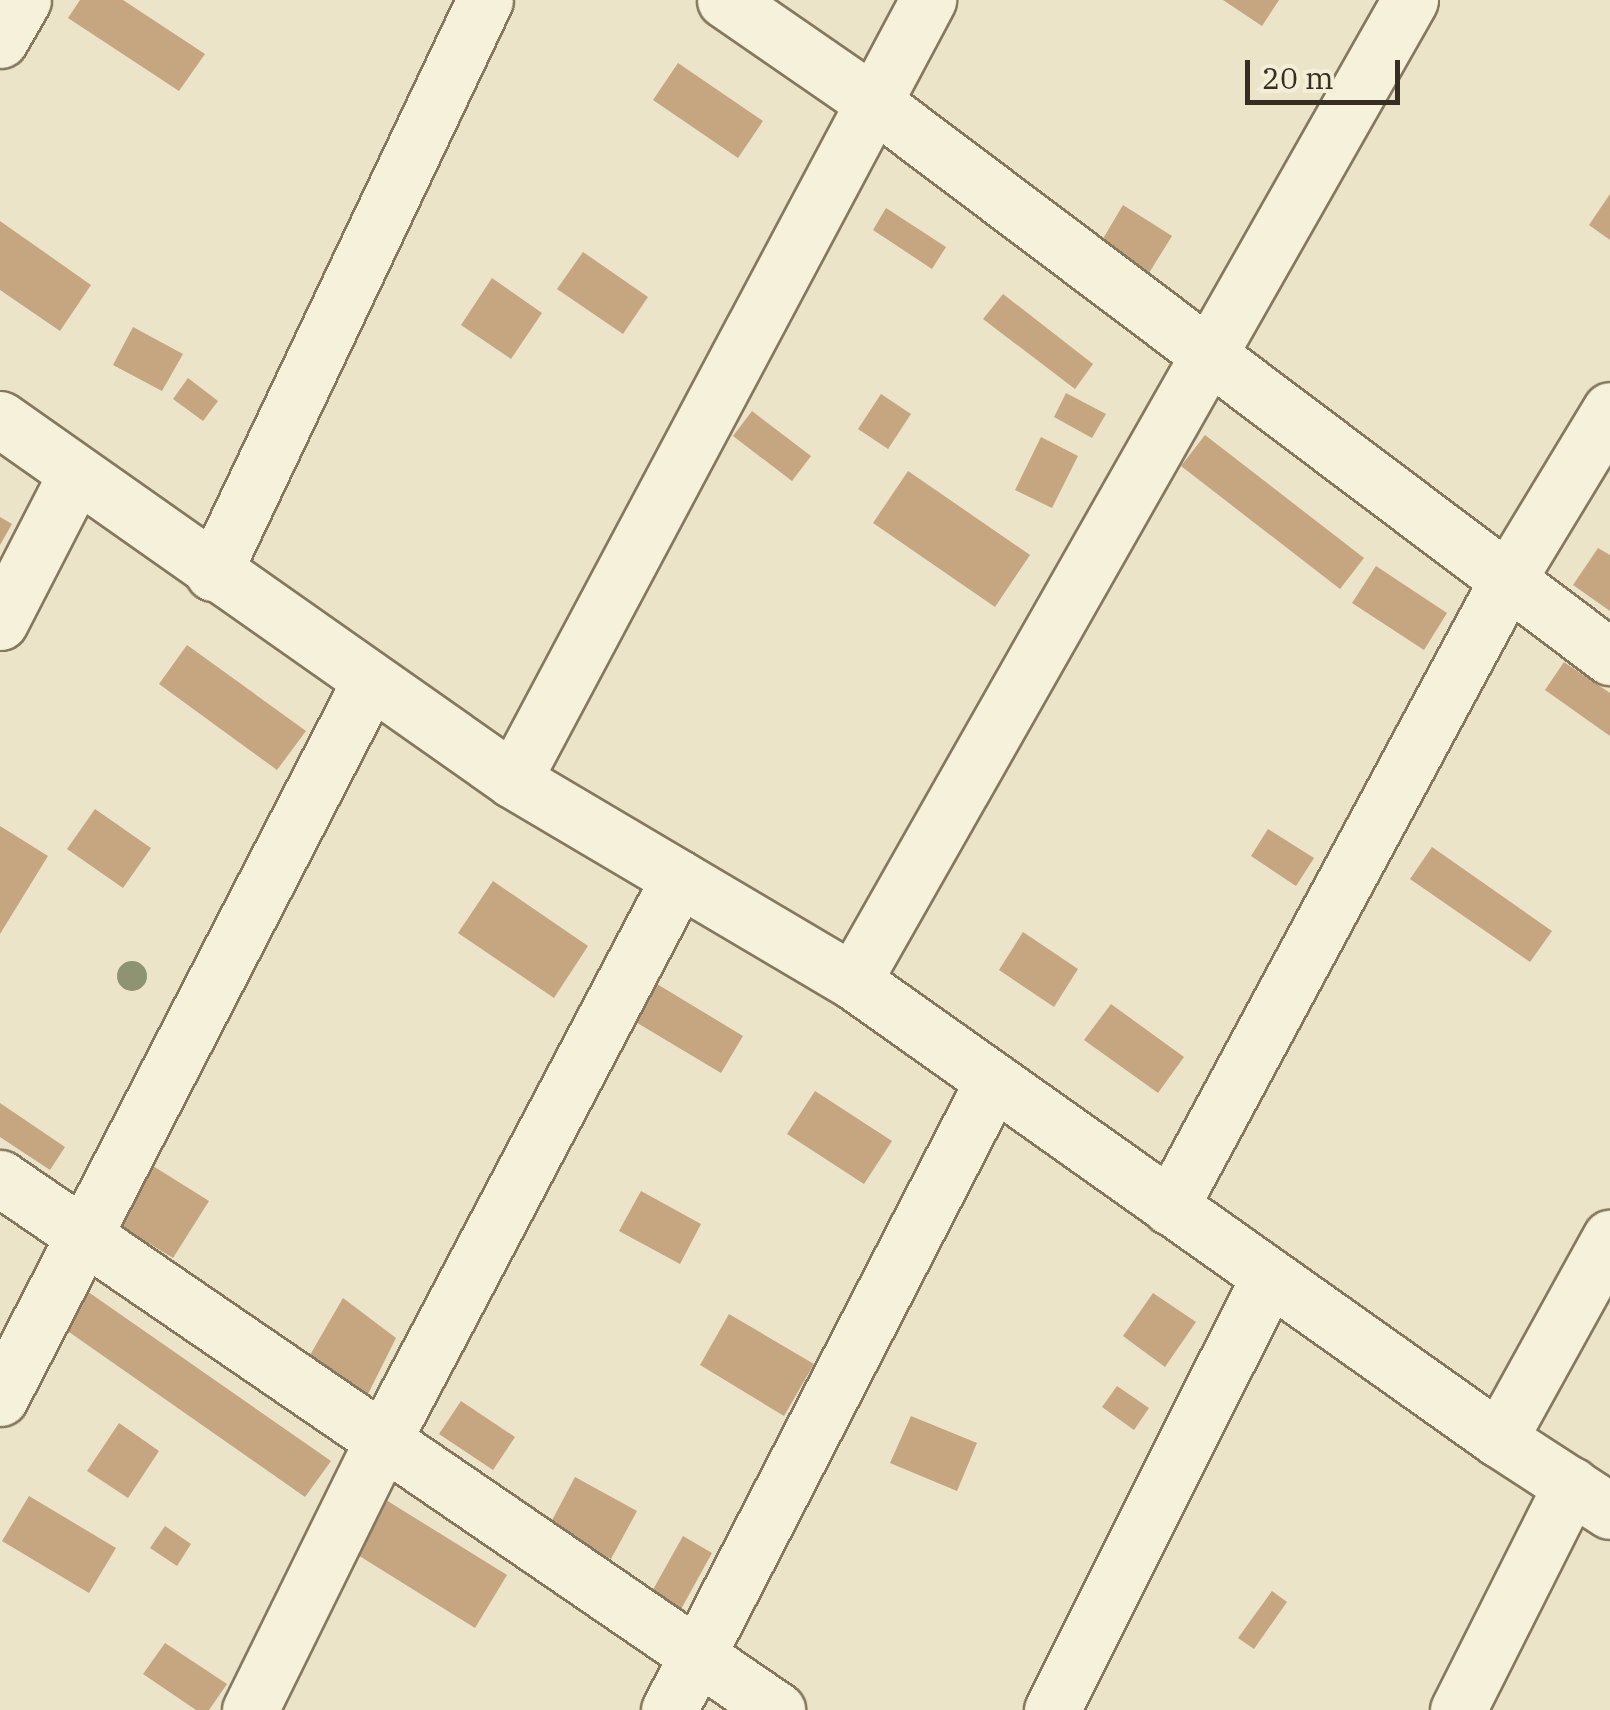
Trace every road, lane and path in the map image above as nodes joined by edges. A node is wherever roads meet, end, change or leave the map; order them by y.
1 (23, 0) edge
2 (485, 0) edge
3 (725, 0) edge
4 (928, 0) edge
5 (1410, 0) edge
6 (0, 40) edge
7 (873, 102) junction
8 (1208, 358) junction
9 (1610, 410) edge
10 (0, 419) edge
11 (76, 474) junction
12 (213, 573) junction
13 (1509, 577) junction
14 (0, 622) edge
15 (1610, 657) edge
16 (370, 682) junction
17 (513, 780) junction
18 (679, 878) junction
19 (852, 981) junction
20 (994, 1082) junction
21 (0, 1178) edge
22 (1170, 1206) junction
23 (80, 1233) junction
24 (1610, 1238) edge
25 (1269, 1276) junction
26 (0, 1398) edge
27 (1498, 1439) junction
28 (383, 1440) junction
29 (1590, 1498) edge
30 (698, 1656) junction
31 (250, 1710) edge
32 (669, 1710) edge
33 (776, 1710) edge
34 (1052, 1710) edge
35 (1458, 1710) edge

1 - 6 street
2 - 12 street
3 - 7 street
4 - 7 street
5 - 8 street
7 - 8 street
7 - 17 street
8 - 13 street
8 - 19 street
9 - 13 street
10 - 11 street
11 - 12 street
11 - 14 street
12 - 16 street
13 - 15 street
13 - 22 street
16 - 17 street
16 - 23 street
17 - 18 street
18 - 19 street
18 - 28 street
19 - 20 street
20 - 22 street
20 - 30 street
21 - 23 street
22 - 25 street
23 - 26 street
23 - 28 street
24 - 27 street
25 - 27 street
25 - 34 street
27 - 29 street
28 - 30 street
28 - 31 street
29 - 35 street
30 - 32 street
30 - 33 street

